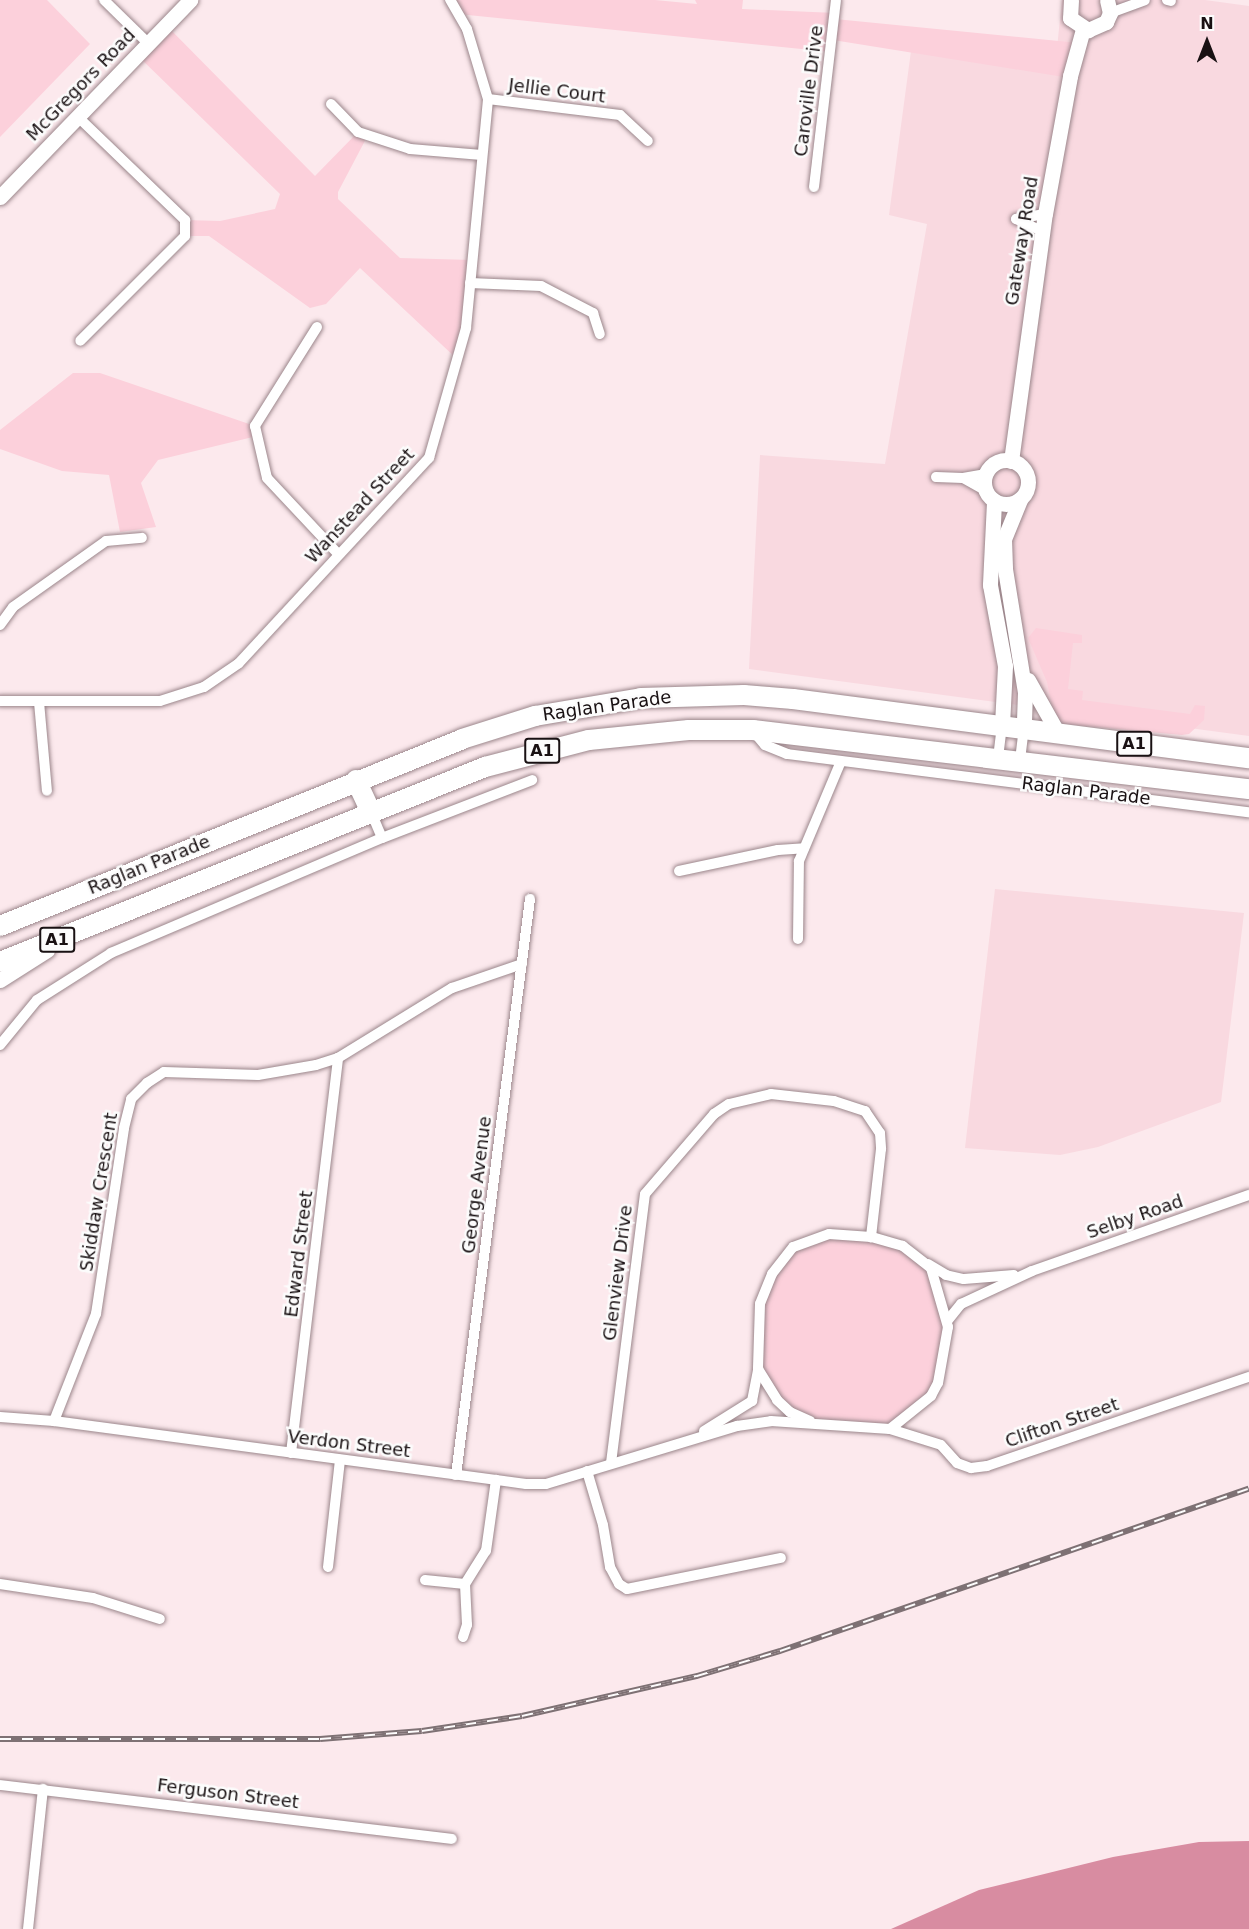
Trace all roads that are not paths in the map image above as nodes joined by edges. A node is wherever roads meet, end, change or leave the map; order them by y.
1 (104, 0) edge
2 (190, 0) edge
3 (450, 0) edge
4 (836, 0) edge
5 (1071, 0) edge
6 (1145, 0) edge
7 (1108, 7) edge
8 (1083, 29) junction
9 (149, 44) junction
10 (488, 99) junction
11 (331, 104) dead end
12 (78, 117) junction
13 (648, 141) dead end
14 (482, 155) junction
15 (814, 187) dead end
16 (0, 197) edge
17 (1045, 214) junction
18 (1042, 231) junction
19 (470, 283) junction
20 (316, 327) dead end
21 (600, 334) dead end
22 (80, 341) dead end
23 (1011, 461) junction
24 (985, 474) junction
25 (936, 477) dead end
26 (963, 478) junction
27 (989, 496) junction
28 (1020, 500) junction
29 (142, 538) dead end
30 (338, 554) junction
31 (0, 625) edge
32 (1021, 666) junction
33 (0, 701) edge
34 (39, 702) junction
35 (1002, 726) junction
36 (1024, 729) junction
37 (753, 730) junction
38 (1059, 735) junction
39 (998, 758) junction
40 (1249, 758) edge
41 (841, 760) junction
42 (1020, 760) junction
43 (356, 780) junction
44 (532, 780) dead end
45 (1249, 789) edge
46 (47, 790) dead end
47 (371, 812) junction
48 (1249, 812) edge
49 (382, 838) junction
50 (804, 848) junction
51 (680, 871) dead end
52 (530, 899) dead end
53 (115, 918) junction
54 (0, 926) edge
55 (798, 939) dead end
56 (0, 962) edge
57 (522, 964) junction
58 (0, 980) edge
59 (0, 1045) edge
60 (338, 1058) junction
61 (1249, 1195) edge
62 (871, 1237) junction
63 (924, 1262) junction
64 (1032, 1271) junction
65 (948, 1320) junction
66 (758, 1369) junction
67 (1249, 1377) edge
68 (0, 1417) edge
69 (810, 1420) junction
70 (54, 1421) junction
71 (890, 1428) junction
72 (688, 1440) junction
73 (291, 1453) junction
74 (340, 1460) junction
75 (611, 1463) junction
76 (587, 1471) junction
77 (456, 1475) junction
78 (496, 1480) junction
79 (781, 1558) dead end
80 (328, 1567) dead end
81 (425, 1580) dead end
82 (0, 1584) edge
83 (465, 1584) junction
84 (160, 1619) dead end
85 (463, 1637) dead end
86 (0, 1785) edge
87 (43, 1789) junction
88 (452, 1839) dead end
89 (28, 1929) edge

1 - 9 street
2 - 9 street, McGregors Road
3 - 10 street, Wanstead Street
4 - 15 street, Caroville Drive
5 - 8 street
6 - 7 street
7 - 8 street
8 - 17 street, Gateway Road
9 - 12 street, McGregors Road
10 - 13 street, Jellie Court
10 - 14 street, Wanstead Street
11 - 14 street
12 - 16 street, McGregors Road
12 - 22 street
14 - 19 street, Wanstead Street
17 - 18 street, Gateway Road
17 - 18 street
18 - 23 street, Gateway Road
19 - 21 street
19 - 30 street, Wanstead Street
20 - 30 street
23 - 24 street
23 - 28 street
24 - 26 street
24 - 27 street
25 - 26 street
26 - 27 street
27 - 28 street
27 - 35 street
28 - 32 street
29 - 31 street
30 - 34 street, Wanstead Street
32 - 36 street
32 - 38 street
33 - 34 street, Wanstead Street
34 - 46 street
35 - 36 highway, Raglan Parade / A1
35 - 39 street
35 - 43 highway, Raglan Parade / A1
36 - 38 highway, Raglan Parade / A1
36 - 42 street
37 - 39 highway, Raglan Parade / A1
37 - 41 street, Raglan Parade
37 - 47 highway, Raglan Parade / A1
38 - 40 highway, Raglan Parade / A1
39 - 42 highway, Raglan Parade / A1
41 - 48 street, Raglan Parade
41 - 50 street
42 - 45 highway, Raglan Parade / A1
43 - 47 highway
43 - 54 highway, Raglan Parade / A1
44 - 49 street
47 - 49 street
47 - 53 highway, Raglan Parade / A1
49 - 59 street
50 - 51 street
50 - 55 street
52 - 57 street, George Avenue
53 - 56 highway, Raglan Parade / A1
53 - 58 street
57 - 60 street, Skiddaw Crescent
57 - 77 street, George Avenue
60 - 70 street, Skiddaw Crescent
60 - 73 street, Edward Street
61 - 64 street, Selby Road
62 - 63 street
62 - 66 street
62 - 75 street, Glenview Drive
63 - 64 street, Selby Road
63 - 65 street
64 - 65 street, Selby Road
65 - 71 street
66 - 69 street
66 - 72 street, Verdon Street
67 - 71 street, Clifton Street
68 - 70 street, Verdon Street
69 - 71 street
69 - 72 street, Verdon Street
70 - 73 street, Verdon Street
72 - 75 street, Verdon Street
73 - 74 street, Verdon Street
74 - 77 street, Verdon Street
74 - 80 street
75 - 76 street, Verdon Street
76 - 78 street, Verdon Street
76 - 79 street
77 - 78 street, Verdon Street
78 - 83 street
81 - 83 street
82 - 84 street
83 - 85 street
86 - 87 street, Ferguson Street
87 - 88 street, Ferguson Street
87 - 89 street

